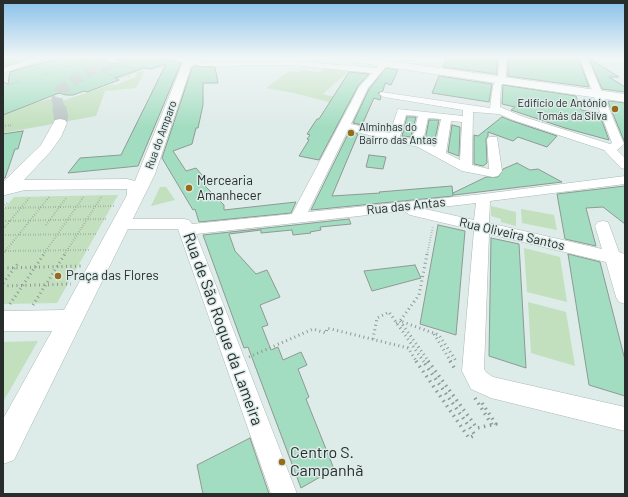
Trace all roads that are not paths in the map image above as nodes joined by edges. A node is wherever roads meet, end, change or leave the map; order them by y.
1 (186, 80) edge
2 (370, 80) edge
3 (499, 80) edge
4 (500, 80) edge
5 (592, 80) edge
6 (384, 94) dead end
7 (597, 94) junction
8 (625, 98) edge
9 (468, 108) junction
10 (498, 111) junction
11 (424, 114) junction
12 (446, 118) junction
13 (468, 120) junction
14 (60, 123) tunnel mouth
15 (345, 126) junction
16 (394, 139) junction
17 (493, 139) dead end
18 (417, 144) junction
19 (608, 148) junction
20 (440, 154) junction
21 (625, 165) edge
22 (466, 168) junction
23 (625, 180) edge
24 (5, 190) edge
25 (136, 195) junction
26 (482, 198) junction
27 (400, 207) junction
28 (298, 217) junction
29 (110, 221) junction
30 (480, 226) junction
31 (603, 226) dead end
32 (187, 230) junction
33 (619, 259) edge
34 (625, 297) edge
35 (9, 314) edge
36 (71, 320) junction
37 (625, 419) edge
38 (6, 437) edge
39 (284, 494) edge

1 - 25 main road, Rua do Amparo
2 - 15 street
3 - 10 street
4 - 7 main road
5 - 7 street
6 - 9 street
7 - 8 main road
7 - 19 street
9 - 10 street
9 - 13 street
10 - 19 street
11 - 12 street
11 - 16 street
11 - 18 street
12 - 13 street
12 - 20 street
13 - 22 street
14 - 24 main road
15 - 16 street
15 - 28 street
16 - 18 street
17 - 22 street
18 - 20 street
19 - 21 street
20 - 22 street
23 - 26 street, Rua das Antas
24 - 25 main road
25 - 29 main road
26 - 27 street, Rua das Antas
26 - 30 street
27 - 28 street, Rua das Antas
27 - 30 street, Rua Oliveira Santos
28 - 32 street, Rua das Antas
29 - 32 street, Rua de São Roque da Lameira
29 - 36 main road
30 - 33 street, Rua Oliveira Santos
30 - 37 street
31 - 33 street
32 - 39 street, Rua de São Roque da Lameira
33 - 34 street
35 - 36 main road
36 - 38 main road

